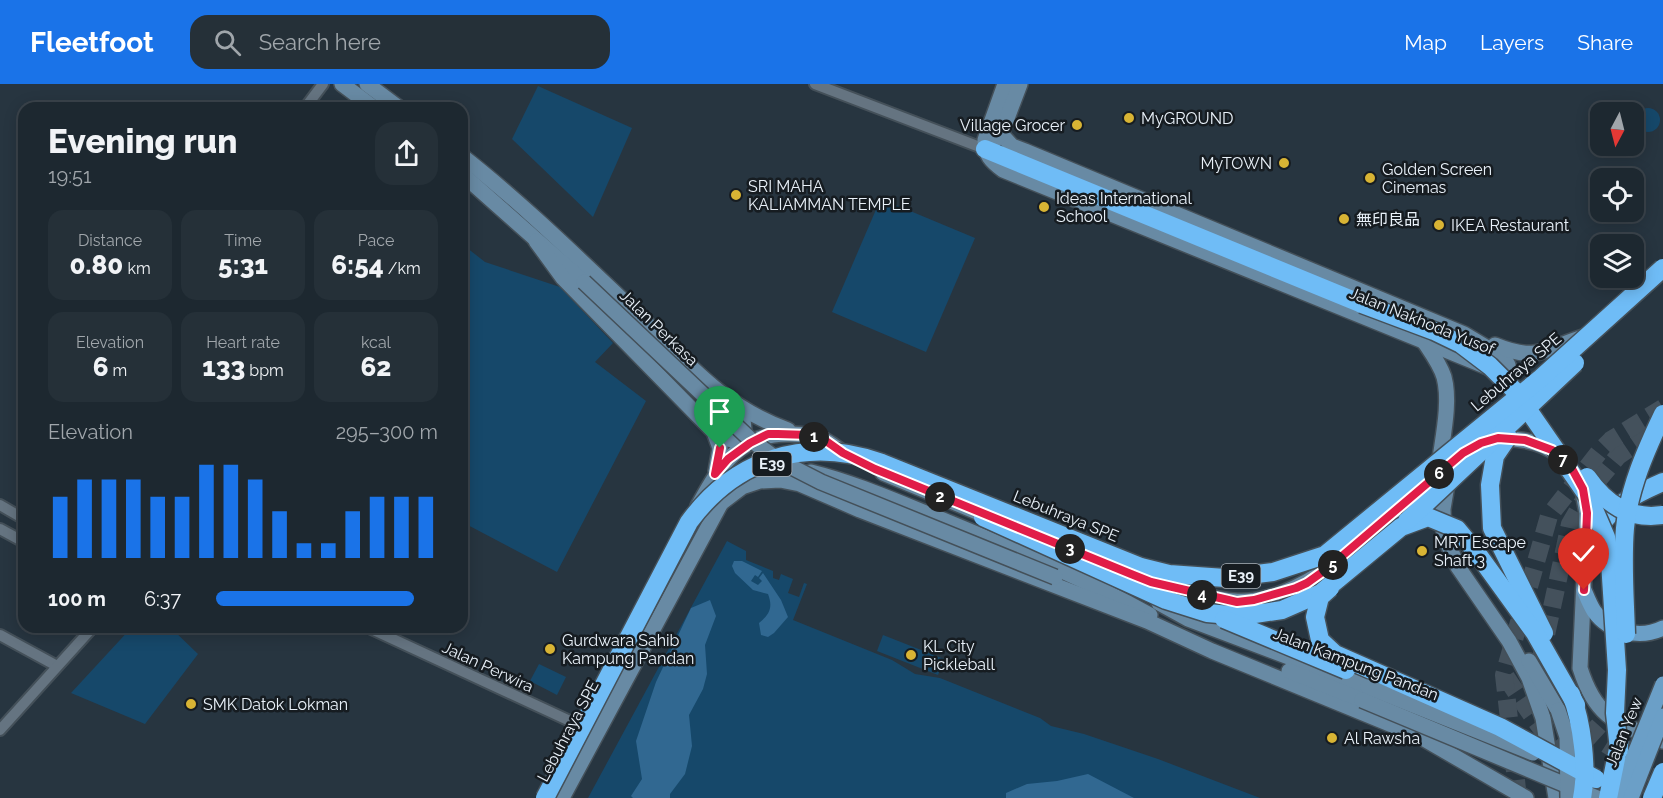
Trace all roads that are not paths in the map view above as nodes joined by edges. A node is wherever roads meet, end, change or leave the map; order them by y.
1 (323, 84) edge
2 (342, 84) edge
3 (815, 84) edge
4 (1005, 84) edge
5 (1020, 84) edge
6 (369, 85) edge
7 (310, 102) edge
8 (366, 102) edge
9 (391, 102) edge
10 (1003, 137) junction
11 (985, 149) junction
12 (468, 161) edge
13 (468, 179) edge
14 (536, 241) junction
15 (1663, 268) edge
16 (1663, 280) edge
17 (1388, 303) junction
18 (1380, 324) junction
19 (1613, 326) junction
20 (1464, 334) junction
21 (1595, 334) junction
22 (1423, 340) junction
23 (1545, 377) junction
24 (1514, 389) junction
25 (734, 404) junction
26 (1663, 414) edge
27 (714, 432) junction
28 (800, 434) junction
29 (1463, 453) junction
30 (897, 473) junction
31 (715, 474) junction
32 (1438, 476) junction
33 (1663, 482) edge
34 (721, 503) junction
35 (0, 506) edge
36 (1663, 515) edge
37 (18, 516) edge
38 (0, 529) edge
39 (18, 539) edge
40 (1586, 544) junction
41 (1066, 547) junction
42 (1584, 590) junction
43 (1108, 600) joint
44 (1482, 603) junction
45 (1148, 618) junction
46 (1662, 627) edge
47 (87, 633) edge
48 (380, 633) edge
49 (0, 635) edge
50 (57, 666) junction
51 (1663, 684) edge
52 (1365, 694) junction
53 (1567, 708) junction
54 (1663, 716) edge
55 (0, 730) edge
56 (590, 731) junction
57 (1495, 737) junction
58 (1663, 741) edge
59 (1619, 750) junction
60 (1663, 772) edge
61 (1495, 779) junction
62 (1585, 793) edge
63 (1619, 797) edge
64 (546, 798) edge
65 (555, 798) edge
66 (562, 798) edge
67 (1512, 798) edge
68 (1526, 798) edge
69 (1556, 798) edge
70 (1640, 798) edge
71 (1652, 798) edge

1 - 7 street
2 - 8 main road
3 - 11 street, Jalan Nakhoda Yusof
4 - 11 main road
5 - 10 main road
6 - 9 main road
10 - 11 main road
10 - 17 main road, Jalan Nakhoda Yusof
11 - 18 main road, Jalan Nakhoda Yusof
11 - 24 highway, bridge
12 - 25 main road, Jalan Perkasa
13 - 14 main road, Jalan Perkasa
14 - 27 main road
14 - 43 main road, Jalan Perkasa, bridge
15 - 23 highway, Lebuhraya SPE / E39, bridge
16 - 19 highway, Lebuhraya SPE / E39
16 - 21 highway, bridge
17 - 18 main road
17 - 20 main road, Jalan Nakhoda Yusof
18 - 22 main road, Jalan Nakhoda Yusof
19 - 30 highway, Lebuhraya SPE / E39, bridge
19 - 62 highway, bridge
20 - 21 main road, bridge
20 - 22 main road, Jalan Nakhoda Yusof
21 - 23 highway, bridge
22 - 32 main road
23 - 29 highway
23 - 30 highway, Lebuhraya SPE / E39, bridge
23 - 53 highway, bridge
24 - 36 highway, bridge
24 - 59 highway, bridge
25 - 27 main road
25 - 28 main road, Jalan Perkasa
26 - 59 highway, bridge
27 - 31 main road
28 - 31 main road, Jalan Kampung Pandan
28 - 41 main road, Jalan Kampung Pandan
29 - 32 main road, Jalan Kampung Pandan
29 - 40 main road, Jalan Kampung Pandan
29 - 44 main road
30 - 53 highway, bridge
30 - 57 highway, bridge
30 - 64 highway, Lebuhraya SPE / E39, bridge
30 - 65 highway, Lebuhraya SPE / E39, bridge
31 - 56 main road, Jalan Kampung Pandan
32 - 41 main road, Jalan Kampung Pandan
33 - 40 highway
34 - 45 main road, Jalan Kampung Pandan
34 - 45 main road, Jalan Kampung Pandan
34 - 56 main road, Jalan Kampung Pandan
35 - 37 street
38 - 39 street
40 - 42 main road, Jalan Kampung Pandan
41 - 52 main road, Jalan Kampung Pandan
42 - 46 main road
42 - 58 main road, Jalan Kampung Pandan
43 - 45 main road, Jalan Kampung Pandan
44 - 53 main road
44 - 69 main road
45 - 52 main road, Jalan Kampung Pandan
45 - 61 main road, Jalan Kampung Pandan
47 - 50 street
48 - 56 street, Jalan Perwira
49 - 50 street
50 - 55 street
51 - 63 main road, Jalan Yew, bridge
52 - 57 main road, Jalan Kampung Pandan, bridge
52 - 62 main road, Jalan Kampung Pandan, bridge
53 - 62 highway, bridge
54 - 63 main road, Jalan Yew, bridge
56 - 64 main road, Jalan Kampung Pandan
56 - 66 main road, Jalan Kampung Pandan
57 - 62 main road, Jalan Kampung Pandan, bridge
59 - 63 highway, bridge
60 - 71 highway, bridge
61 - 67 main road
61 - 68 main road, Jalan Kampung Pandan
62 - 70 main road, Jalan Kampung Pandan, bridge

